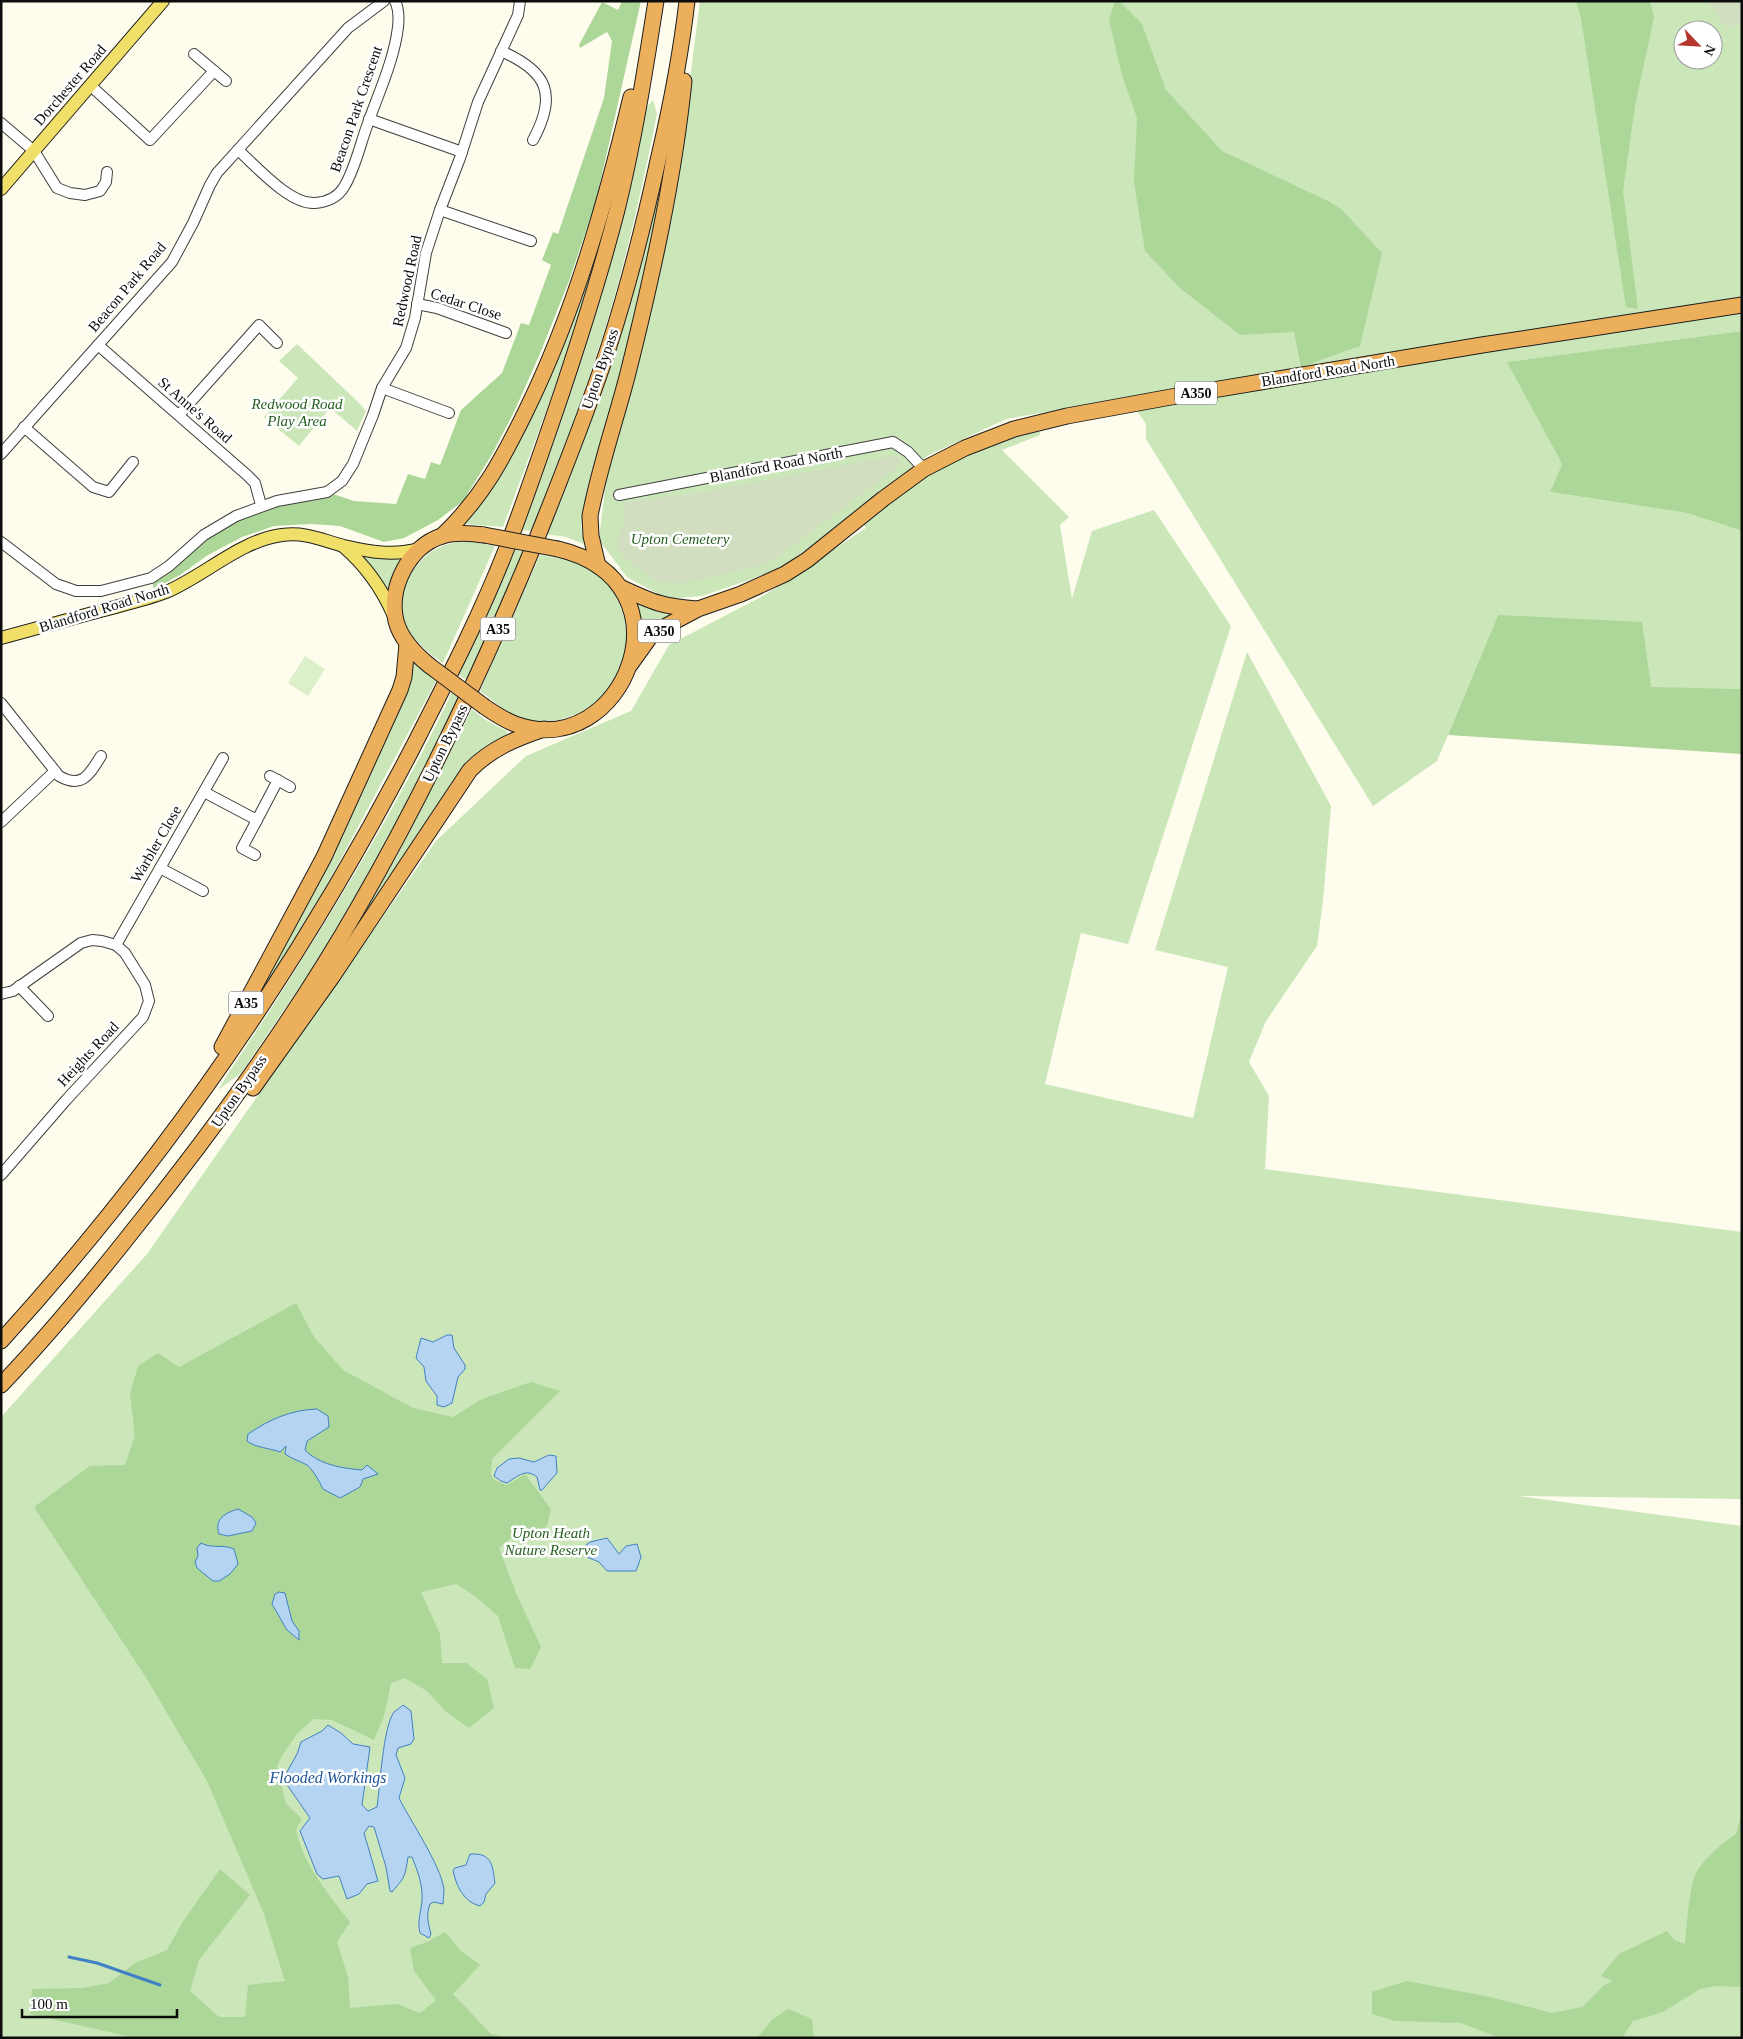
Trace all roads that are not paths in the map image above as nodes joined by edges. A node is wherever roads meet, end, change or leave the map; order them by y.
1 (163, 1) edge
2 (384, 1) edge
3 (395, 1) edge
4 (520, 1) edge
5 (655, 1) edge
6 (687, 5) edge
7 (501, 51) junction
8 (194, 54) dead end
9 (214, 72) junction
10 (226, 81) dead end
11 (91, 86) junction
12 (369, 119) junction
13 (1, 122) edge
14 (533, 140) dead end
15 (238, 150) junction
16 (34, 151) junction
17 (462, 152) junction
18 (107, 172) dead end
19 (1, 189) edge
20 (440, 210) junction
21 (531, 241) dead end
22 (417, 304) junction
23 (1742, 305) edge
24 (506, 333) dead end
25 (277, 342) dead end
26 (98, 345) junction
27 (382, 388) junction
28 (449, 413) dead end
29 (179, 415) junction
30 (24, 427) junction
31 (1, 454) edge
32 (133, 462) dead end
33 (924, 469) junction
34 (619, 495) dead end
35 (261, 505) junction
36 (442, 536) junction
37 (1, 542) edge
38 (343, 546) junction
39 (419, 549) junction
40 (598, 566) junction
41 (622, 588) junction
42 (698, 609) junction
43 (396, 619) junction
44 (1, 638) edge
45 (407, 644) junction
46 (630, 665) junction
47 (1, 703) edge
48 (544, 729) junction
49 (100, 756) dead end
50 (223, 758) dead end
51 (55, 771) junction
52 (290, 787) dead end
53 (204, 792) junction
54 (257, 820) junction
55 (1, 822) edge
56 (255, 855) dead end
57 (160, 868) junction
58 (203, 891) dead end
59 (116, 945) junction
60 (20, 986) junction
61 (1, 994) edge
62 (48, 1016) dead end
63 (163, 1147) junction
64 (1, 1175) edge
65 (168, 1188) junction
66 (1, 1341) edge
67 (1, 1385) edge

1 - 11 main road, Dorchester Road
2 - 15 street, Beacon Park Road
3 - 12 street, Beacon Park Crescent
4 - 7 street, Redwood Road
5 - 36 highway, A35
5 - 63 highway, Upton Bypass / A35
6 - 40 highway, A35
6 - 65 highway, Upton Bypass / A35
7 - 14 street
7 - 17 street, Redwood Road
8 - 9 street
9 - 10 street
9 - 11 street
11 - 16 main road, Dorchester Road
12 - 15 street, Beacon Park Crescent
12 - 17 street
13 - 16 street
15 - 26 street, Beacon Park Road
16 - 18 street
16 - 19 main road, Dorchester Road
17 - 20 street, Redwood Road
20 - 21 street
20 - 22 street, Redwood Road
22 - 24 street, Cedar Close
22 - 27 street, Redwood Road
23 - 33 highway, Blandford Road North / A350
25 - 29 street
26 - 29 street, St Anne's Road
26 - 30 street, Beacon Park Road
27 - 28 street
27 - 35 street, Redwood Road
29 - 35 street, St Anne's Road
30 - 31 street, Beacon Park Road
30 - 32 street
33 - 34 street, Blandford Road North
33 - 42 highway, Blandford Road North / A350
35 - 37 street, Redwood Road
36 - 39 highway
36 - 40 highway, bridge
38 - 39 main road, Blandford Road North
38 - 43 main road, Blandford Road North
38 - 44 main road, Blandford Road North
39 - 43 highway
40 - 41 highway
41 - 42 highway, Blandford Road North / A350
41 - 46 highway
42 - 46 highway, Blandford Road North / A350
43 - 45 highway
45 - 48 highway, bridge
45 - 63 highway, A35
46 - 48 highway
47 - 51 street
48 - 65 highway, A35
49 - 51 street
50 - 53 street, Warbler Close
51 - 55 street
52 - 54 street
53 - 54 street
53 - 57 street, Warbler Close
54 - 56 street
57 - 58 street
57 - 59 street, Warbler Close
59 - 60 street
59 - 64 street, Heights Road
60 - 61 street
60 - 62 street
63 - 66 highway, Upton Bypass / A35
65 - 67 highway, Upton Bypass / A35

